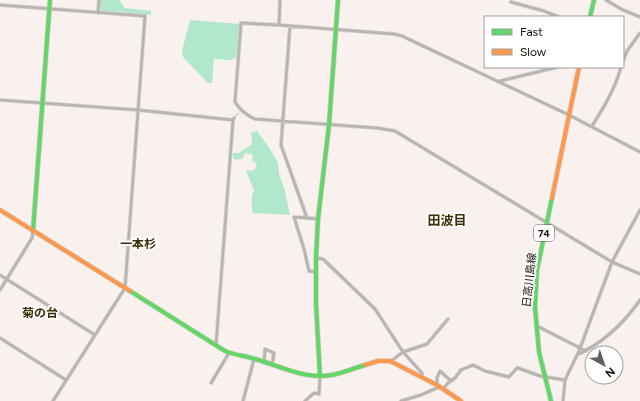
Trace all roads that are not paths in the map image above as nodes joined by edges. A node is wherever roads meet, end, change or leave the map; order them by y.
1 (50, 0) edge
2 (99, 0) edge
3 (280, 0) edge
4 (338, 0) edge
5 (594, 0) edge
6 (606, 0) edge
7 (511, 2) dead end
8 (0, 5) edge
9 (50, 9) junction
10 (98, 13) junction
11 (556, 16) edge
12 (590, 16) edge
13 (640, 17) edge
14 (279, 25) junction
15 (290, 26) junction
16 (336, 30) junction
17 (640, 33) edge
18 (627, 51) joint
19 (624, 58) edge
20 (554, 68) edge
21 (579, 68) edge
22 (621, 68) edge
23 (500, 81) junction
24 (0, 100) edge
25 (42, 103) junction
26 (138, 110) junction
27 (569, 115) junction
28 (282, 121) junction
29 (329, 125) junction
30 (592, 126) junction
31 (640, 152) edge
32 (0, 210) edge
33 (640, 210) edge
34 (307, 218) junction
35 (318, 219) junction
36 (547, 222) junction
37 (33, 231) junction
38 (316, 258) junction
39 (612, 262) junction
40 (315, 272) junction
41 (640, 274) edge
42 (0, 275) edge
43 (7, 279) junction
44 (125, 288) junction
45 (0, 290) edge
46 (640, 300) edge
47 (448, 319) dead end
48 (536, 325) junction
49 (95, 335) junction
50 (0, 338) edge
51 (216, 345) junction
52 (594, 345) edge
53 (580, 347) junction
54 (584, 350) edge
55 (403, 352) junction
56 (584, 352) edge
57 (230, 353) junction
58 (576, 356) junction
59 (254, 359) junction
60 (390, 361) junction
61 (264, 363) junction
62 (272, 365) junction
63 (320, 376) junction
64 (422, 377) junction
65 (545, 377) junction
66 (66, 380) junction
67 (565, 380) junction
68 (450, 381) junction
69 (211, 383) dead end
70 (440, 387) junction
71 (53, 401) edge
72 (243, 401) edge
73 (304, 401) edge
74 (401, 401) edge
75 (461, 401) edge
76 (551, 401) edge
77 (563, 401) edge

1 - 9 street
2 - 10 street
3 - 14 street
4 - 16 street
5 - 12 street
6 - 13 street
7 - 11 street
8 - 9 street
9 - 10 street
9 - 25 street
10 - 26 street
14 - 15 street
14 - 28 street
15 - 16 street
15 - 28 street
16 - 23 street
16 - 29 street
17 - 18 street
18 - 19 street
20 - 23 street
21 - 27 street, 日高川島線 / 74
22 - 30 street
23 - 27 street
24 - 25 street
25 - 26 street
25 - 37 street
26 - 44 street
26 - 51 street
27 - 30 street
27 - 36 street, 日高川島線 / 74
28 - 29 street
28 - 34 street
29 - 35 street
29 - 36 street
30 - 31 street
32 - 37 street
33 - 39 street
34 - 35 street
34 - 40 street
35 - 38 street
36 - 39 street
36 - 48 street, 日高川島線 / 74
37 - 43 street
37 - 44 street
38 - 40 street
38 - 55 street
39 - 41 street
39 - 53 street
40 - 63 street
42 - 43 street
43 - 45 street
43 - 49 street
44 - 49 street
44 - 51 street
46 - 52 street
47 - 55 street
48 - 53 street
48 - 65 street, 日高川島線 / 74
49 - 66 street
50 - 66 street
51 - 57 street
53 - 54 street
53 - 58 street
55 - 60 street
55 - 64 street
56 - 58 street
57 - 59 street
57 - 69 street
58 - 67 street
59 - 61 street
59 - 72 street
60 - 63 street
60 - 64 street
61 - 62 street
61 - 62 street
62 - 63 street
63 - 73 street
64 - 70 street
65 - 67 street
65 - 68 street
65 - 76 street, 日高川島線 / 74
66 - 71 street
67 - 77 street
68 - 70 street
68 - 70 street
70 - 74 street
70 - 75 street

